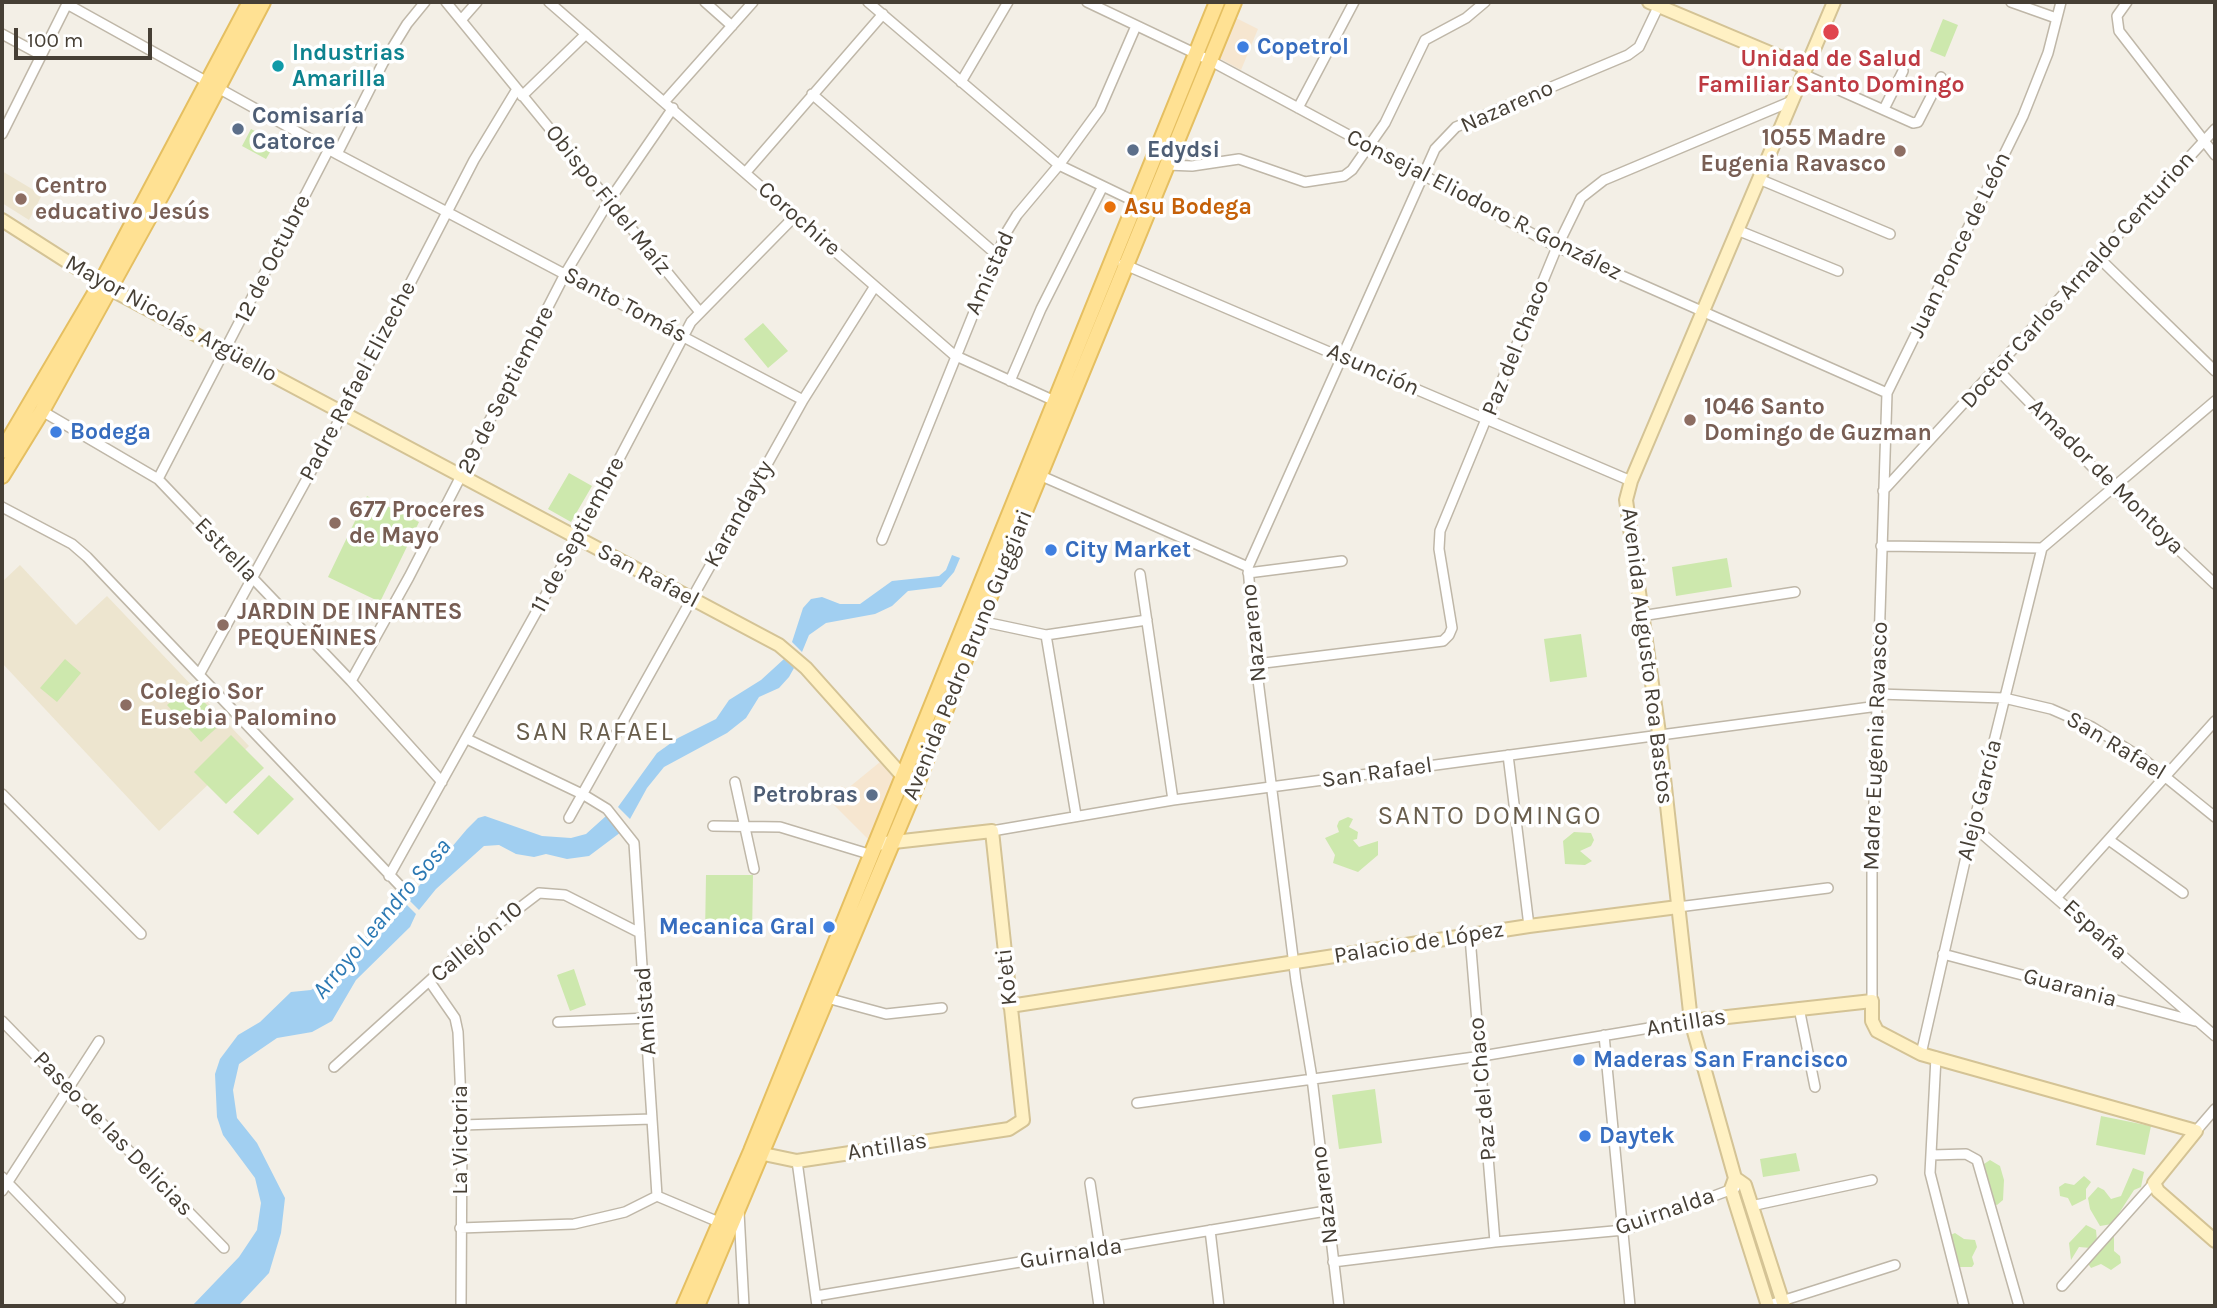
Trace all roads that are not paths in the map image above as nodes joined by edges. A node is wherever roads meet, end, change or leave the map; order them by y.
1 (250, 2) edge
2 (263, 2) edge
3 (425, 2) edge
4 (446, 2) edge
5 (477, 2) edge
6 (549, 2) edge
7 (705, 2) edge
8 (753, 2) edge
9 (868, 2) edge
10 (1008, 2) edge
11 (1087, 2) edge
12 (1217, 2) edge
13 (1234, 2) edge
14 (1354, 2) edge
15 (1485, 2) edge
16 (1834, 2) edge
17 (2011, 2) edge
18 (2061, 2) edge
19 (2127, 2) edge
20 (68, 3) edge
21 (1656, 3) edge
22 (883, 14) junction
23 (2056, 18) junction
24 (461, 19) junction
25 (732, 26) junction
26 (1136, 26) junction
27 (2, 34) edge
28 (586, 34) junction
29 (41, 55) junction
30 (1202, 57) junction
31 (1804, 71) junction
32 (1903, 72) dead end
33 (1941, 77) dead end
34 (961, 82) junction
35 (213, 84) junction
36 (519, 92) junction
37 (812, 94) junction
38 (1792, 101) junction
39 (669, 105) junction
40 (1298, 108) junction
41 (1884, 109) junction
42 (2215, 129) edge
43 (2, 134) edge
44 (2203, 143) junction
45 (1368, 146) junction
46 (333, 152) junction
47 (2215, 155) edge
48 (1059, 165) junction
49 (1167, 165) junction
50 (746, 173) junction
51 (1422, 175) junction
52 (1759, 179) junction
53 (1102, 188) junction
54 (608, 201) junction
55 (1143, 206) junction
56 (447, 211) junction
57 (795, 216) junction
58 (2, 220) edge
59 (1737, 230) junction
60 (1891, 234) dead end
61 (1557, 247) junction
62 (997, 255) junction
63 (2098, 257) junction
64 (1120, 263) junction
65 (1838, 271) dead end
66 (565, 274) junction
67 (105, 286) junction
68 (875, 286) junction
69 (699, 311) junction
70 (1703, 312) junction
71 (683, 335) junction
72 (226, 352) junction
73 (954, 355) junction
74 (1341, 355) junction
75 (1997, 369) junction
76 (2215, 371) edge
77 (1010, 381) junction
78 (1887, 393) junction
79 (803, 400) junction
80 (2215, 401) edge
81 (1062, 404) junction
82 (42, 411) junction
83 (342, 415) junction
84 (1488, 420) junction
85 (2, 451) edge
86 (1034, 473) junction
87 (2, 476) edge
88 (462, 477) junction
89 (158, 479) junction
90 (1631, 481) junction
91 (2111, 486) junction
92 (1883, 491) junction
93 (2, 507) edge
94 (577, 538) junction
95 (882, 540) dead end
96 (1881, 545) junction
97 (2042, 548) junction
98 (1342, 561) dead end
99 (1248, 570) junction
100 (1140, 574) dead end
101 (253, 577) junction
102 (2215, 584) edge
103 (1795, 592) dead end
104 (692, 599) junction
105 (1641, 616) junction
106 (1147, 620) junction
107 (980, 621) junction
108 (1046, 635) junction
109 (1256, 664) junction
110 (200, 673) junction
111 (351, 681) junction
112 (1878, 694) junction
113 (2004, 698) junction
114 (1878, 706) junction
115 (2215, 721) edge
116 (1659, 733) junction
117 (467, 739) junction
118 (1508, 755) junction
119 (2168, 776) junction
120 (904, 777) junction
121 (442, 782) junction
122 (734, 782) dead end
123 (1272, 787) junction
124 (915, 789) junction
125 (2, 794) edge
126 (584, 795) junction
127 (1173, 800) junction
128 (1076, 815) junction
129 (2215, 817) edge
130 (569, 818) dead end
131 (746, 825) junction
132 (713, 826) dead end
133 (1973, 826) junction
134 (992, 831) junction
135 (2109, 840) junction
136 (892, 843) junction
137 (874, 849) junction
138 (754, 869) dead end
139 (389, 876) junction
140 (1828, 888) dead end
141 (405, 891) dead end
142 (2183, 893) dead end
143 (2057, 897) junction
144 (1678, 907) junction
145 (1529, 926) junction
146 (640, 933) junction
147 (141, 934) dead end
148 (1470, 937) junction
149 (1943, 954) junction
150 (1294, 962) junction
151 (430, 982) junction
152 (827, 998) junction
153 (1872, 1000) junction
154 (1010, 1006) junction
155 (942, 1008) dead end
156 (1799, 1008) junction
157 (648, 1018) junction
158 (2, 1021) edge
159 (1691, 1021) junction
160 (558, 1022) dead end
161 (2197, 1022) junction
162 (1604, 1035) junction
163 (2215, 1036) edge
164 (99, 1041) dead end
165 (1921, 1054) junction
166 (1482, 1056) junction
167 (1936, 1057) junction
168 (334, 1067) dead end
169 (1312, 1078) junction
170 (1815, 1087) dead end
171 (68, 1088) junction
172 (1137, 1103) dead end
173 (2215, 1109) edge
174 (652, 1119) junction
175 (1022, 1122) joint
176 (462, 1125) junction
177 (2196, 1131) junction
178 (756, 1153) junction
179 (1932, 1156) junction
180 (797, 1161) junction
181 (1872, 1180) dead end
182 (4, 1183) edge
183 (1090, 1183) dead end
184 (2154, 1183) junction
185 (1737, 1184) junction
186 (657, 1196) junction
187 (1751, 1206) junction
188 (739, 1207) junction
189 (1326, 1211) junction
190 (721, 1223) junction
191 (460, 1228) junction
192 (1210, 1230) junction
193 (1624, 1230) junction
194 (2215, 1241) edge
195 (1495, 1242) junction
196 (224, 1248) dead end
197 (1095, 1250) junction
198 (1333, 1262) junction
199 (1895, 1265) dead end
200 (2062, 1286) dead end
201 (120, 1299) dead end
202 (816, 1301) edge
203 (1783, 1303) edge
204 (461, 1306) edge
205 (684, 1306) edge
206 (697, 1306) edge
207 (744, 1306) edge
208 (1099, 1306) edge
209 (1219, 1306) edge
210 (1339, 1306) edge
211 (1630, 1306) edge
212 (1767, 1306) edge
213 (1964, 1306) edge
214 (2019, 1306) edge

1 - 35 main road
2 - 35 main road
3 - 46 street, 12 de Octubre
4 - 24 street, Obispo Fidel Maíz
5 - 24 street
6 - 28 street, Corochire
7 - 25 street
8 - 25 street, 29 de Septiembre
9 - 22 street
10 - 34 street
11 - 26 street, Consejal Eliodoro R. González
12 - 30 main road, Avenida Pedro Bruno Guggiari
13 - 30 main road, Avenida Pedro Bruno Guggiari
14 - 40 street
15 - 45 street
16 - 31 street, Avenida Augusto Roa Bastos
17 - 23 street
18 - 23 street, Juan Ponce de León
19 - 44 street
20 - 29 street
20 - 35 street, Santo Tomás
21 - 31 street
21 - 51 street, Nazareno
22 - 34 street
22 - 37 street
23 - 78 street, Juan Ponce de León
24 - 36 street, Obispo Fidel Maíz
25 - 39 street, 29 de Septiembre
26 - 30 street, Consejal Eliodoro R. González
26 - 48 street, Amistad
27 - 29 street
28 - 36 street, Padre Rafael Elizeche
28 - 39 street, Corochire
29 - 43 street
30 - 40 street, Consejal Eliodoro R. González
30 - 49 main road, Avenida Pedro Bruno Guggiari
30 - 55 main road, Avenida Pedro Bruno Guggiari
31 - 38 street, Avenida Augusto Roa Bastos
31 - 41 street
32 - 41 street
33 - 41 street
34 - 48 street
35 - 46 street, Santo Tomás
35 - 67 main road
36 - 54 street, Obispo Fidel Maíz
36 - 56 street, Padre Rafael Elizeche
37 - 50 street
37 - 62 street
38 - 52 street, Avenida Augusto Roa Bastos
38 - 61 street, Paz del Chaco
39 - 50 street, Corochire
39 - 54 street, 29 de Septiembre
40 - 45 street, Consejal Eliodoro R. González
42 - 44 street, Doctor Carlos Arnaldo Centurion
44 - 47 street
44 - 63 street, Doctor Carlos Arnaldo Centurion
45 - 49 street
45 - 51 street, Consejal Eliodoro R. González
46 - 56 street, Santo Tomás
46 - 72 street, 12 de Octubre
48 - 53 street
48 - 62 street, Amistad
49 - 55 main road, Avenida Pedro Bruno Guggiari
50 - 57 street, Corochire
51 - 61 street, Consejal Eliodoro R. González
51 - 74 street, Nazareno
52 - 59 street, Avenida Augusto Roa Bastos
52 - 60 street
53 - 55 street
53 - 77 street
54 - 66 street, 29 de Septiembre
54 - 69 street, Obispo Fidel Maíz
55 - 64 main road, Avenida Pedro Bruno Guggiari
56 - 66 street, Santo Tomás
56 - 83 street, Padre Rafael Elizeche
57 - 68 street, Corochire
57 - 69 street, 11 de Septiembre
58 - 67 street, Mayor Nicolás Argüello
59 - 65 street
59 - 70 street, Avenida Augusto Roa Bastos
61 - 70 street, Consejal Eliodoro R. González
61 - 84 street, Paz del Chaco
62 - 73 street, Amistad
63 - 75 street, Doctor Carlos Arnaldo Centurion
63 - 76 street
64 - 74 street, Asunción
64 - 81 main road, Avenida Pedro Bruno Guggiari
66 - 71 street, Santo Tomás
66 - 88 street, 29 de Septiembre
67 - 72 street, Mayor Nicolás Argüello
67 - 82 main road
67 - 85 main road
68 - 73 street, Corochire
68 - 79 street, Karandayty
69 - 71 street, 11 de Septiembre
70 - 78 street, Consejal Eliodoro R. González
70 - 90 street, Avenida Augusto Roa Bastos
71 - 79 street, Santo Tomás
71 - 94 street, 11 de Septiembre
72 - 83 street, Mayor Nicolás Argüello
72 - 89 street, 12 de Octubre
73 - 77 street, Corochire
73 - 95 street, Amistad
74 - 84 street, Asunción
74 - 99 street, Nazareno
75 - 91 street, Amador de Montoya
75 - 92 street, Doctor Carlos Arnaldo Centurion
77 - 81 street, Corochire
78 - 92 street, Juan Ponce de León
79 - 104 street, Karandayty
80 - 91 street
81 - 86 main road, Avenida Pedro Bruno Guggiari
82 - 87 main road
82 - 89 street, Estrella
83 - 88 street, San Rafael
83 - 101 street, Padre Rafael Elizeche
84 - 90 street, Asunción
84 - 109 street, Paz del Chaco
86 - 99 street
86 - 107 main road, Avenida Pedro Bruno Guggiari
86 - 120 main road, Avenida Pedro Bruno Guggiari
88 - 94 street, San Rafael
88 - 111 street, 29 de Septiembre
89 - 101 street, Estrella
90 - 105 street, Avenida Augusto Roa Bastos
91 - 97 street
91 - 102 street, Amador de Montoya
92 - 96 street, Madre Eugenia Ravasco
93 - 110 street
94 - 104 street, San Rafael
94 - 117 street, 11 de Septiembre
96 - 97 street
96 - 112 street, Madre Eugenia Ravasco
97 - 113 street, Alejo García
98 - 99 street
99 - 109 street, Nazareno
100 - 106 street
101 - 110 street, Padre Rafael Elizeche
101 - 111 street, Estrella
103 - 105 street
104 - 120 street, San Rafael
104 - 126 street, Karandayty
105 - 116 street, Avenida Augusto Roa Bastos
106 - 108 street
106 - 127 street
107 - 108 street
107 - 124 main road, Avenida Pedro Bruno Guggiari
108 - 128 street
109 - 123 street, Nazareno
110 - 139 street
111 - 121 street, Estrella
112 - 113 street, San Rafael
112 - 114 street, Madre Eugenia Ravasco
113 - 119 street, San Rafael
113 - 133 street, Alejo García
114 - 116 street, San Rafael
114 - 153 street, Madre Eugenia Ravasco
115 - 119 street
116 - 118 street, San Rafael
116 - 144 street, Avenida Augusto Roa Bastos
117 - 121 street, 11 de Septiembre
117 - 126 street
118 - 123 street, San Rafael
118 - 145 street
119 - 129 street, San Rafael
119 - 135 street
120 - 124 street, San Rafael
120 - 137 main road, Avenida Pedro Bruno Guggiari
121 - 139 street, 11 de Septiembre
122 - 131 street
123 - 127 street, San Rafael
123 - 150 street, Nazareno
124 - 136 main road, Avenida Pedro Bruno Guggiari
125 - 147 street
126 - 130 street, Karandayty
126 - 146 street, Amistad
127 - 128 street, San Rafael
128 - 134 street, San Rafael
131 - 132 street
131 - 137 street
131 - 138 street
133 - 143 street, España
133 - 149 street, Alejo García
134 - 136 street, San Rafael
134 - 154 street, Ko'eti
135 - 142 street
135 - 143 street
136 - 137 street, San Rafael
136 - 152 main road, Avenida Pedro Bruno Guggiari
137 - 178 main road, Avenida Pedro Bruno Guggiari
139 - 141 street
140 - 144 street, Palacio de López
143 - 161 street, España
144 - 145 street, Palacio de López
144 - 159 street, Avenida Augusto Roa Bastos
145 - 148 street, Palacio de López
146 - 151 street, Callejón 10
146 - 157 street, Amistad
148 - 150 street, Palacio de López
148 - 166 street, Paz del Chaco
149 - 161 street, Guarania
149 - 165 street, Alejo García
150 - 154 street, Palacio de López
150 - 169 street, Nazareno
151 - 168 street, Callejón 10
151 - 176 street, La Victoria
152 - 155 street
152 - 178 main road, Avenida Pedro Bruno Guggiari
153 - 156 street, Antillas
153 - 165 street
154 - 175 street, Ko'eti
156 - 159 street, Antillas
156 - 170 street
157 - 160 street
157 - 174 street, Amistad
158 - 171 street, Paseo de las Delicias
159 - 162 street, Antillas
159 - 185 street, Avenida Augusto Roa Bastos
161 - 163 street, España
162 - 166 street, Antillas
162 - 193 street
164 - 171 street
165 - 167 street
166 - 169 street, Antillas
166 - 195 street, Paz del Chaco
167 - 177 street
167 - 179 street
169 - 172 street, Antillas
169 - 189 street, Nazareno
171 - 182 street
171 - 196 street, Paseo de las Delicias
173 - 177 street
174 - 176 street
174 - 186 street, Amistad
175 - 180 street, Antillas
176 - 191 street, La Victoria
177 - 184 street
178 - 180 street, Antillas
178 - 188 main road, Avenida Pedro Bruno Guggiari
178 - 190 main road, Avenida Pedro Bruno Guggiari
179 - 213 street
179 - 214 street
180 - 202 street
181 - 187 street
182 - 201 street
183 - 197 street
184 - 194 street
184 - 200 street
185 - 187 street, Avenida Augusto Roa Bastos
185 - 193 street, Guirnalda
185 - 212 street, Avenida Augusto Roa Bastos
186 - 190 street
186 - 191 street
187 - 203 street, Avenida Augusto Roa Bastos
188 - 206 main road, Avenida Pedro Bruno Guggiari
188 - 207 street
189 - 192 street, Guirnalda
189 - 198 street, Nazareno
190 - 205 main road, Avenida Pedro Bruno Guggiari
191 - 204 street, La Victoria
192 - 197 street, Guirnalda
192 - 209 street
193 - 195 street, Guirnalda
193 - 211 street
195 - 198 street, Guirnalda
197 - 202 street, Guirnalda
197 - 208 street
198 - 210 street, Nazareno
199 - 203 street
203 - 212 street

